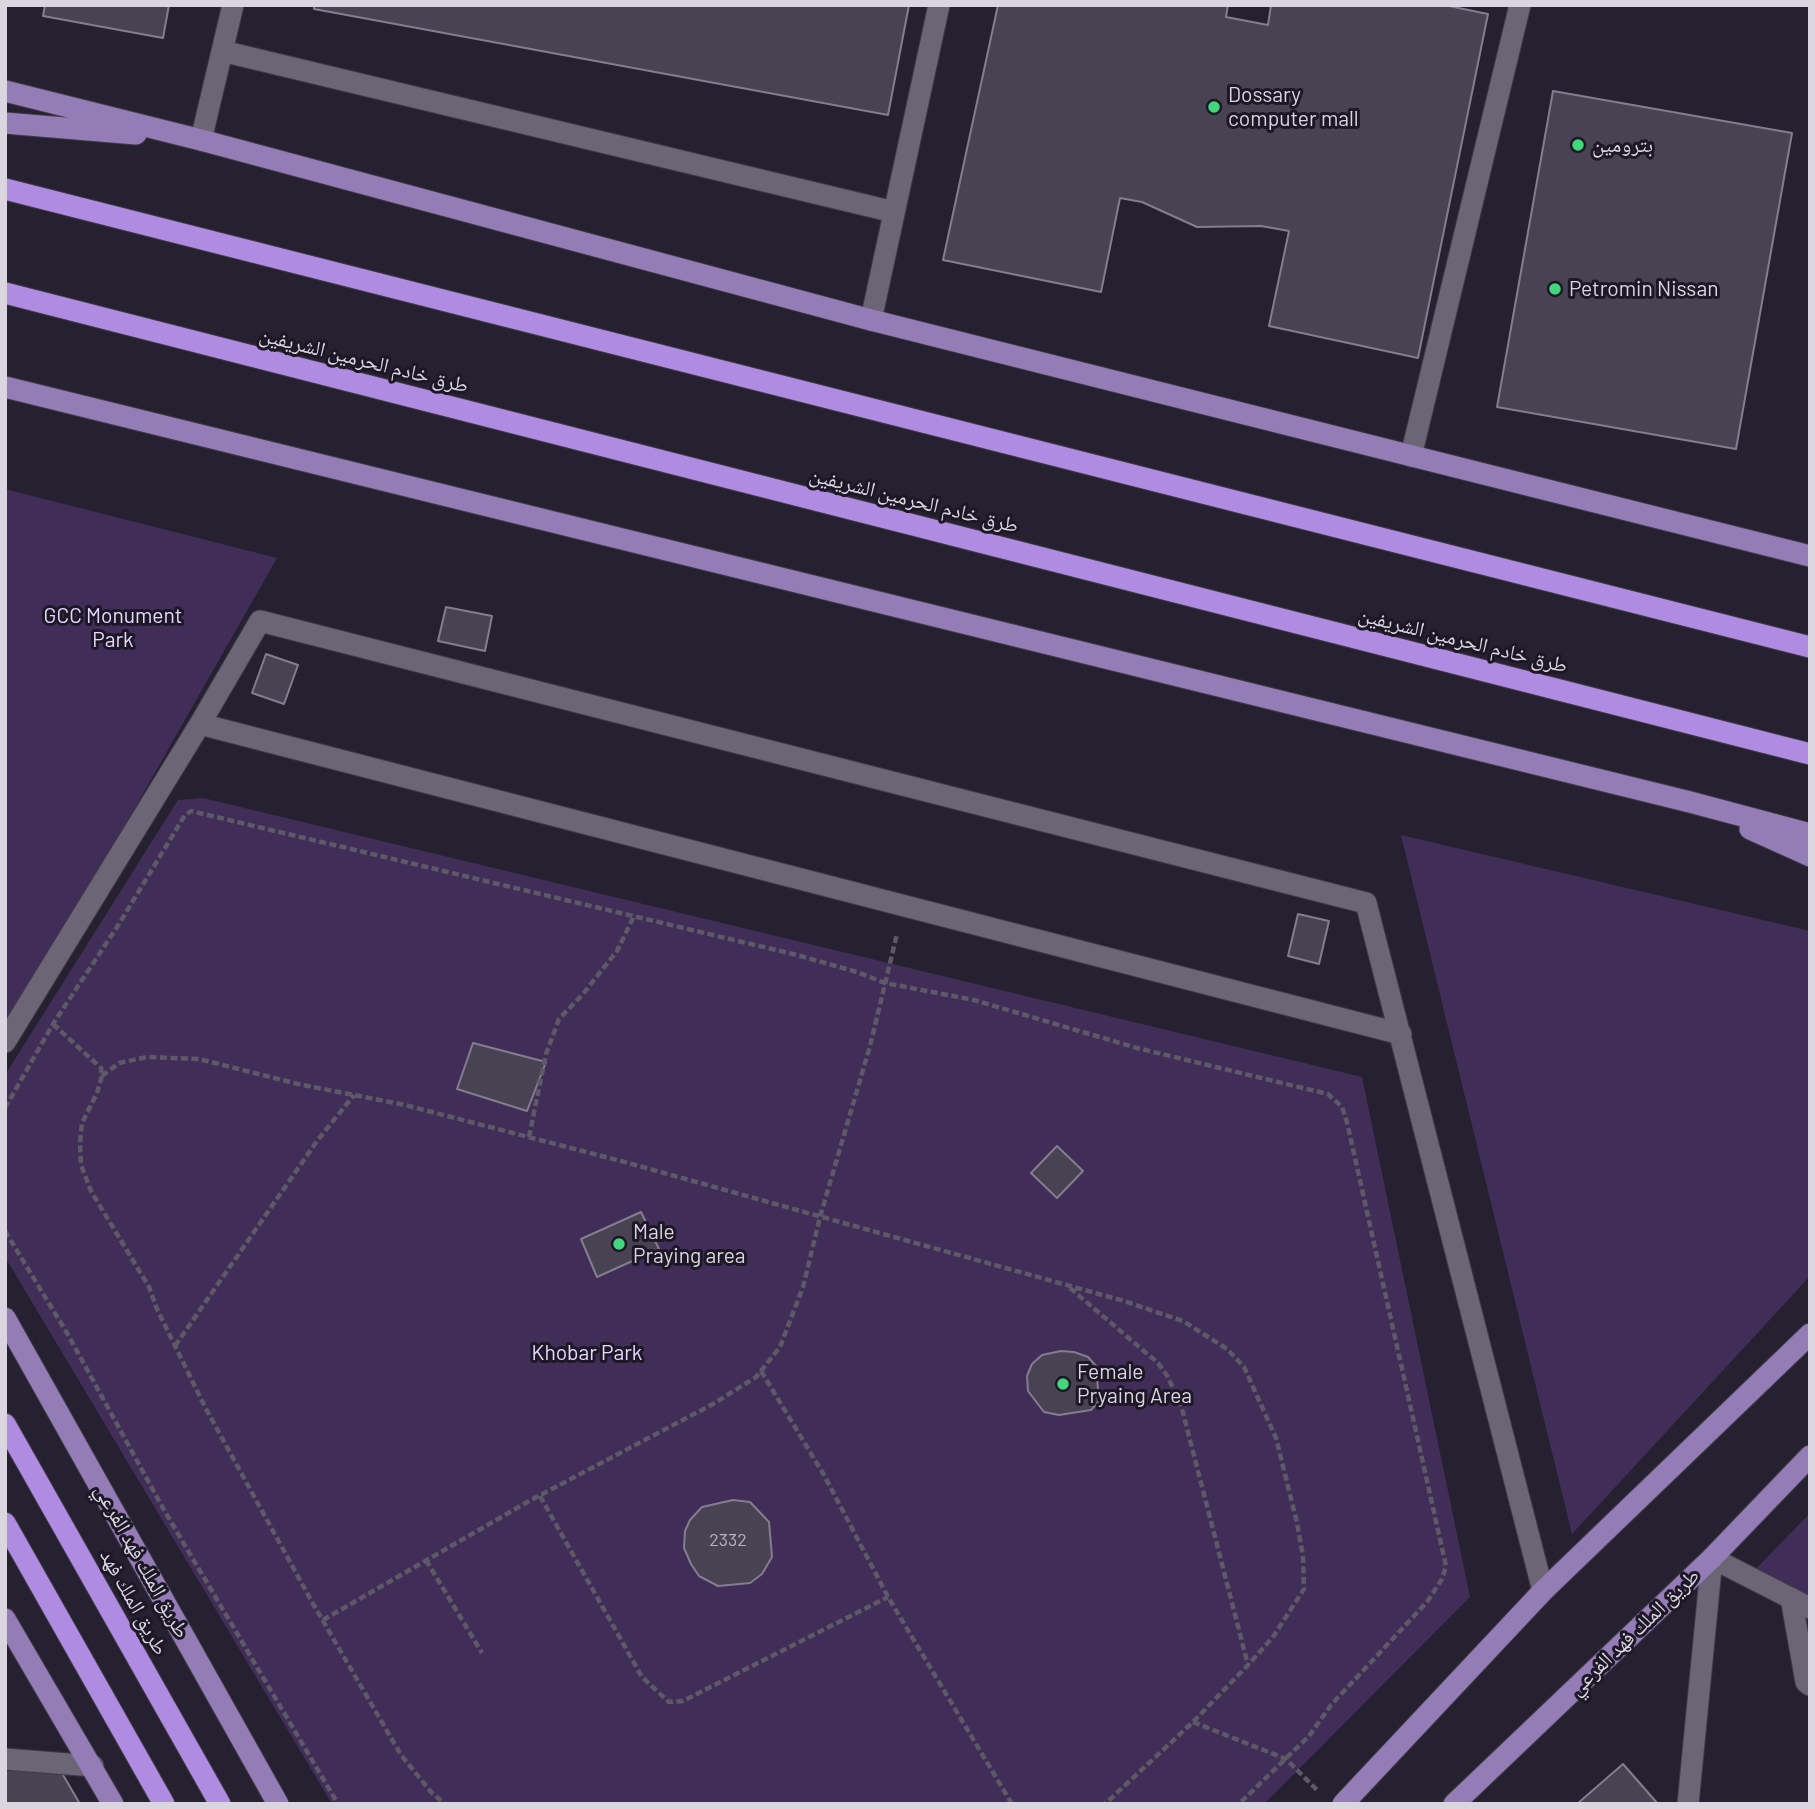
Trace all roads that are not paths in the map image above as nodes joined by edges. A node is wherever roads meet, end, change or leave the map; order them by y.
1 (233, 5) edge
2 (939, 5) edge
3 (1520, 5) edge
4 (222, 51) junction
5 (5, 90) edge
6 (5, 123) edge
7 (201, 140) junction
8 (5, 189) edge
9 (894, 212) junction
10 (5, 293) edge
11 (871, 320) junction
12 (5, 387) edge
13 (5, 400) edge
14 (75, 404) junction
15 (1411, 456) junction
16 (1810, 556) edge
17 (1810, 647) edge
18 (200, 724) junction
19 (1810, 754) edge
20 (1690, 802) junction
21 (1810, 834) edge
22 (1810, 856) edge
23 (1401, 1034) junction
24 (5, 1042) edge
25 (5, 1318) edge
26 (1810, 1334) edge
27 (5, 1424) edge
28 (1810, 1456) edge
29 (5, 1523) edge
30 (1712, 1558) junction
31 (1543, 1591) junction
32 (1800, 1603) edge
33 (5, 1619) edge
34 (1810, 1685) edge
35 (5, 1759) edge
36 (93, 1766) junction
37 (266, 1780) junction
38 (113, 1804) edge
39 (164, 1804) edge
40 (220, 1804) edge
41 (278, 1804) edge
42 (284, 1804) edge
43 (1343, 1804) edge
44 (1454, 1804) edge
45 (1688, 1804) edge

1 - 4 street
2 - 9 street
3 - 15 street
4 - 7 street
4 - 9 street
5 - 7 main road
6 - 7 main road
7 - 11 main road
8 - 17 highway
9 - 11 street
10 - 19 highway, طرق خادم الحرمين الشريفين
11 - 15 main road
12 - 14 main road
13 - 14 main road
14 - 20 main road
15 - 16 main road
18 - 23 street
18 - 23 street
18 - 24 street
20 - 21 main road
20 - 22 main road
23 - 31 street
25 - 37 main road, طريق الملك فهد الفرعي
26 - 31 main road
27 - 40 highway, طريق الملك فهد
28 - 30 main road, طريق الملك فهد الفرعي
29 - 39 highway
30 - 32 street
30 - 44 main road, طريق الملك فهد الفرعي
30 - 45 street
31 - 43 main road
32 - 34 street
33 - 36 main road
35 - 36 street
36 - 38 main road
37 - 41 main road, طريق الملك فهد الفرعي
37 - 42 main road

